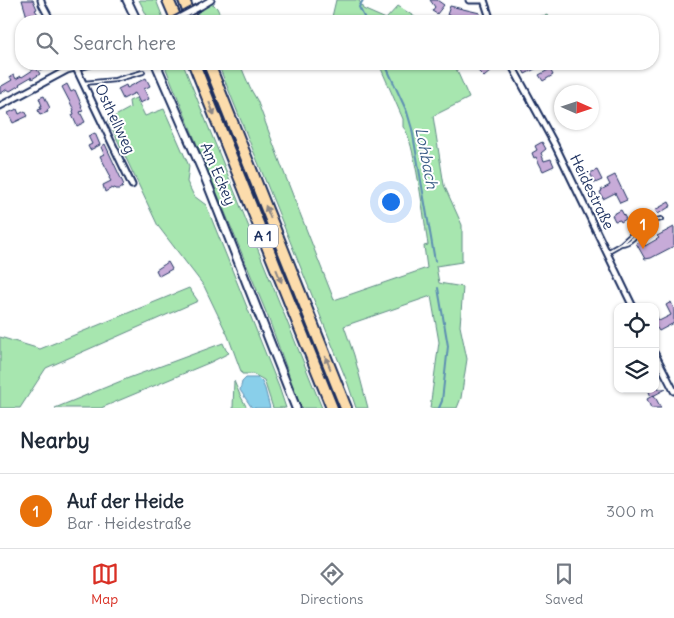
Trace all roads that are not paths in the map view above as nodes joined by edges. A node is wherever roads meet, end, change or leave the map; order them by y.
1 (41, 0) edge
2 (127, 0) edge
3 (168, 0) edge
4 (184, 0) edge
5 (210, 0) edge
6 (469, 0) edge
7 (482, 0) edge
8 (48, 15) edge
9 (134, 15) edge
10 (173, 15) edge
11 (185, 15) edge
12 (190, 15) edge
13 (488, 15) edge
14 (67, 70) edge
15 (77, 70) edge
16 (159, 70) edge
17 (196, 70) edge
18 (211, 70) edge
19 (514, 70) edge
20 (143, 72) dead end
21 (84, 83) junction
22 (0, 106) edge
23 (132, 185) dead end
24 (661, 219) dead end
25 (607, 252) junction
26 (631, 303) edge
27 (659, 362) edge
28 (674, 391) edge
29 (296, 408) edge
30 (332, 408) edge
31 (346, 408) edge

1 - 8 street
2 - 9 street
3 - 10 highway
4 - 12 highway
5 - 11 street, bridge
6 - 7 street
7 - 13 street
14 - 22 street
15 - 21 street, Osthellweg
16 - 29 street, Am Eckey
17 -> 30 highway, A 1
31 -> 18 highway, A 1
19 - 25 street, Heidestraße
20 - 21 lane
21 - 23 street, Osthellweg
24 - 25 lane
25 - 26 street, Heidestraße
27 - 28 street

